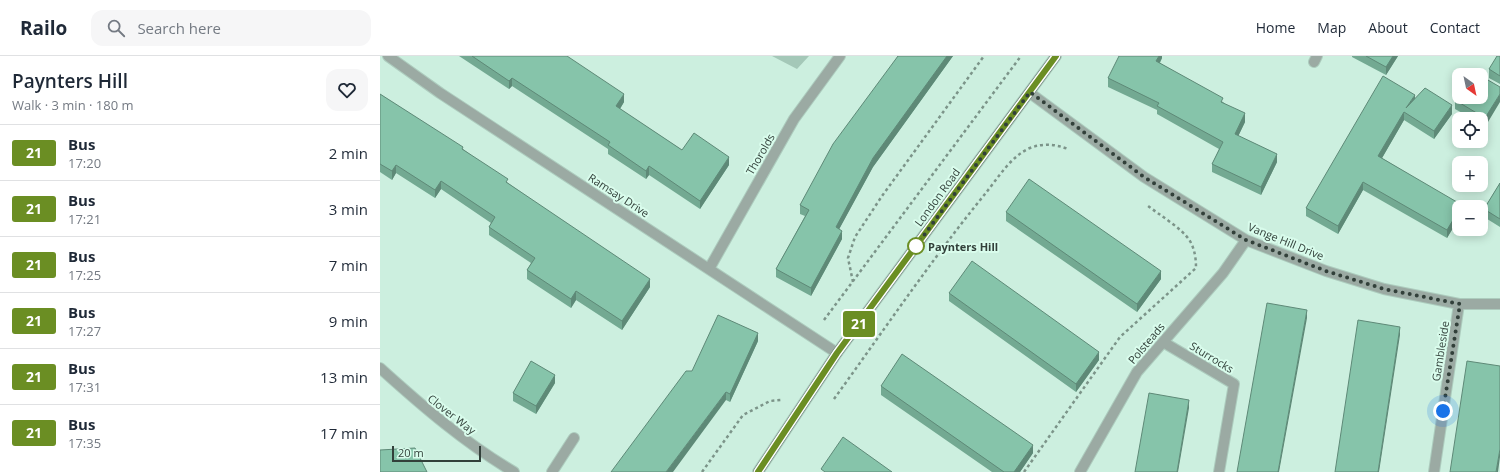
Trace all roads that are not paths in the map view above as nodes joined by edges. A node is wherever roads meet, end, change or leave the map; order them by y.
1 (388, 56) edge
2 (840, 56) edge
3 (1056, 56) edge
4 (1030, 92) junction
5 (1246, 240) junction
6 (708, 268) junction
7 (1460, 304) junction
8 (1500, 304) edge
9 (1162, 342) junction
10 (837, 353) junction
11 (380, 368) edge
12 (574, 438) dead end
13 (514, 472) edge
14 (552, 472) edge
15 (758, 472) edge
16 (1080, 472) edge
17 (1219, 472) edge
18 (1434, 472) edge

1 - 6 street, Ramsay Drive
2 - 6 street, Thorolds
3 - 4 main road, London Road
4 - 5 street, Vange Hill Drive
4 - 10 main road, London Road
5 - 7 street, Vange Hill Drive
5 - 9 street, Polsteads
6 - 10 street, Ramsay Drive
7 - 8 street, Vange Hill Drive
7 - 18 street, Gambleside
9 - 16 street, Polsteads
9 - 17 street, Sturrocks
10 - 15 main road, London Road
11 - 13 street, Clover Way
12 - 14 street

